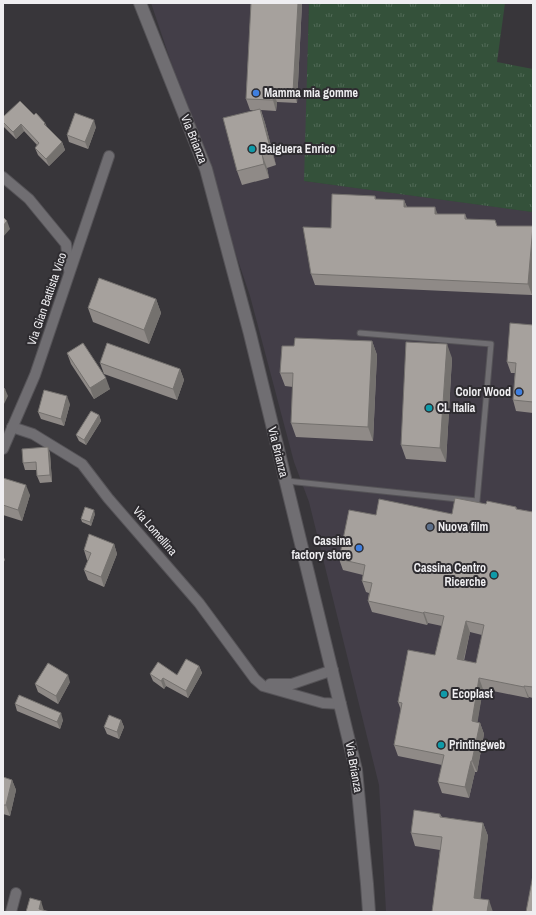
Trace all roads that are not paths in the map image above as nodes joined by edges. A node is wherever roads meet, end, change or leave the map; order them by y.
1 (140, 3) edge
2 (109, 156) dead end
3 (3, 177) edge
4 (69, 274) junction
5 (360, 334) dead end
6 (12, 427) junction
7 (3, 449) edge
8 (286, 481) junction
9 (333, 670) junction
10 (255, 679) junction
11 (341, 704) junction
12 (16, 892) dead end
13 (10, 912) edge
14 (369, 912) edge

1 - 8 street, Via Brianza
2 - 4 street, Via Gian Battista Vico
3 - 4 street
4 - 6 street, Via Gian Battista Vico
5 - 8 lane
6 - 7 street, Via Gian Battista Vico
6 - 10 street, Via Lomellina
8 - 9 street, Via Brianza
9 - 10 street
9 - 11 street, Via Brianza
10 - 11 street, Via Lomellina
11 - 14 street, Via Brianza
12 - 13 street

